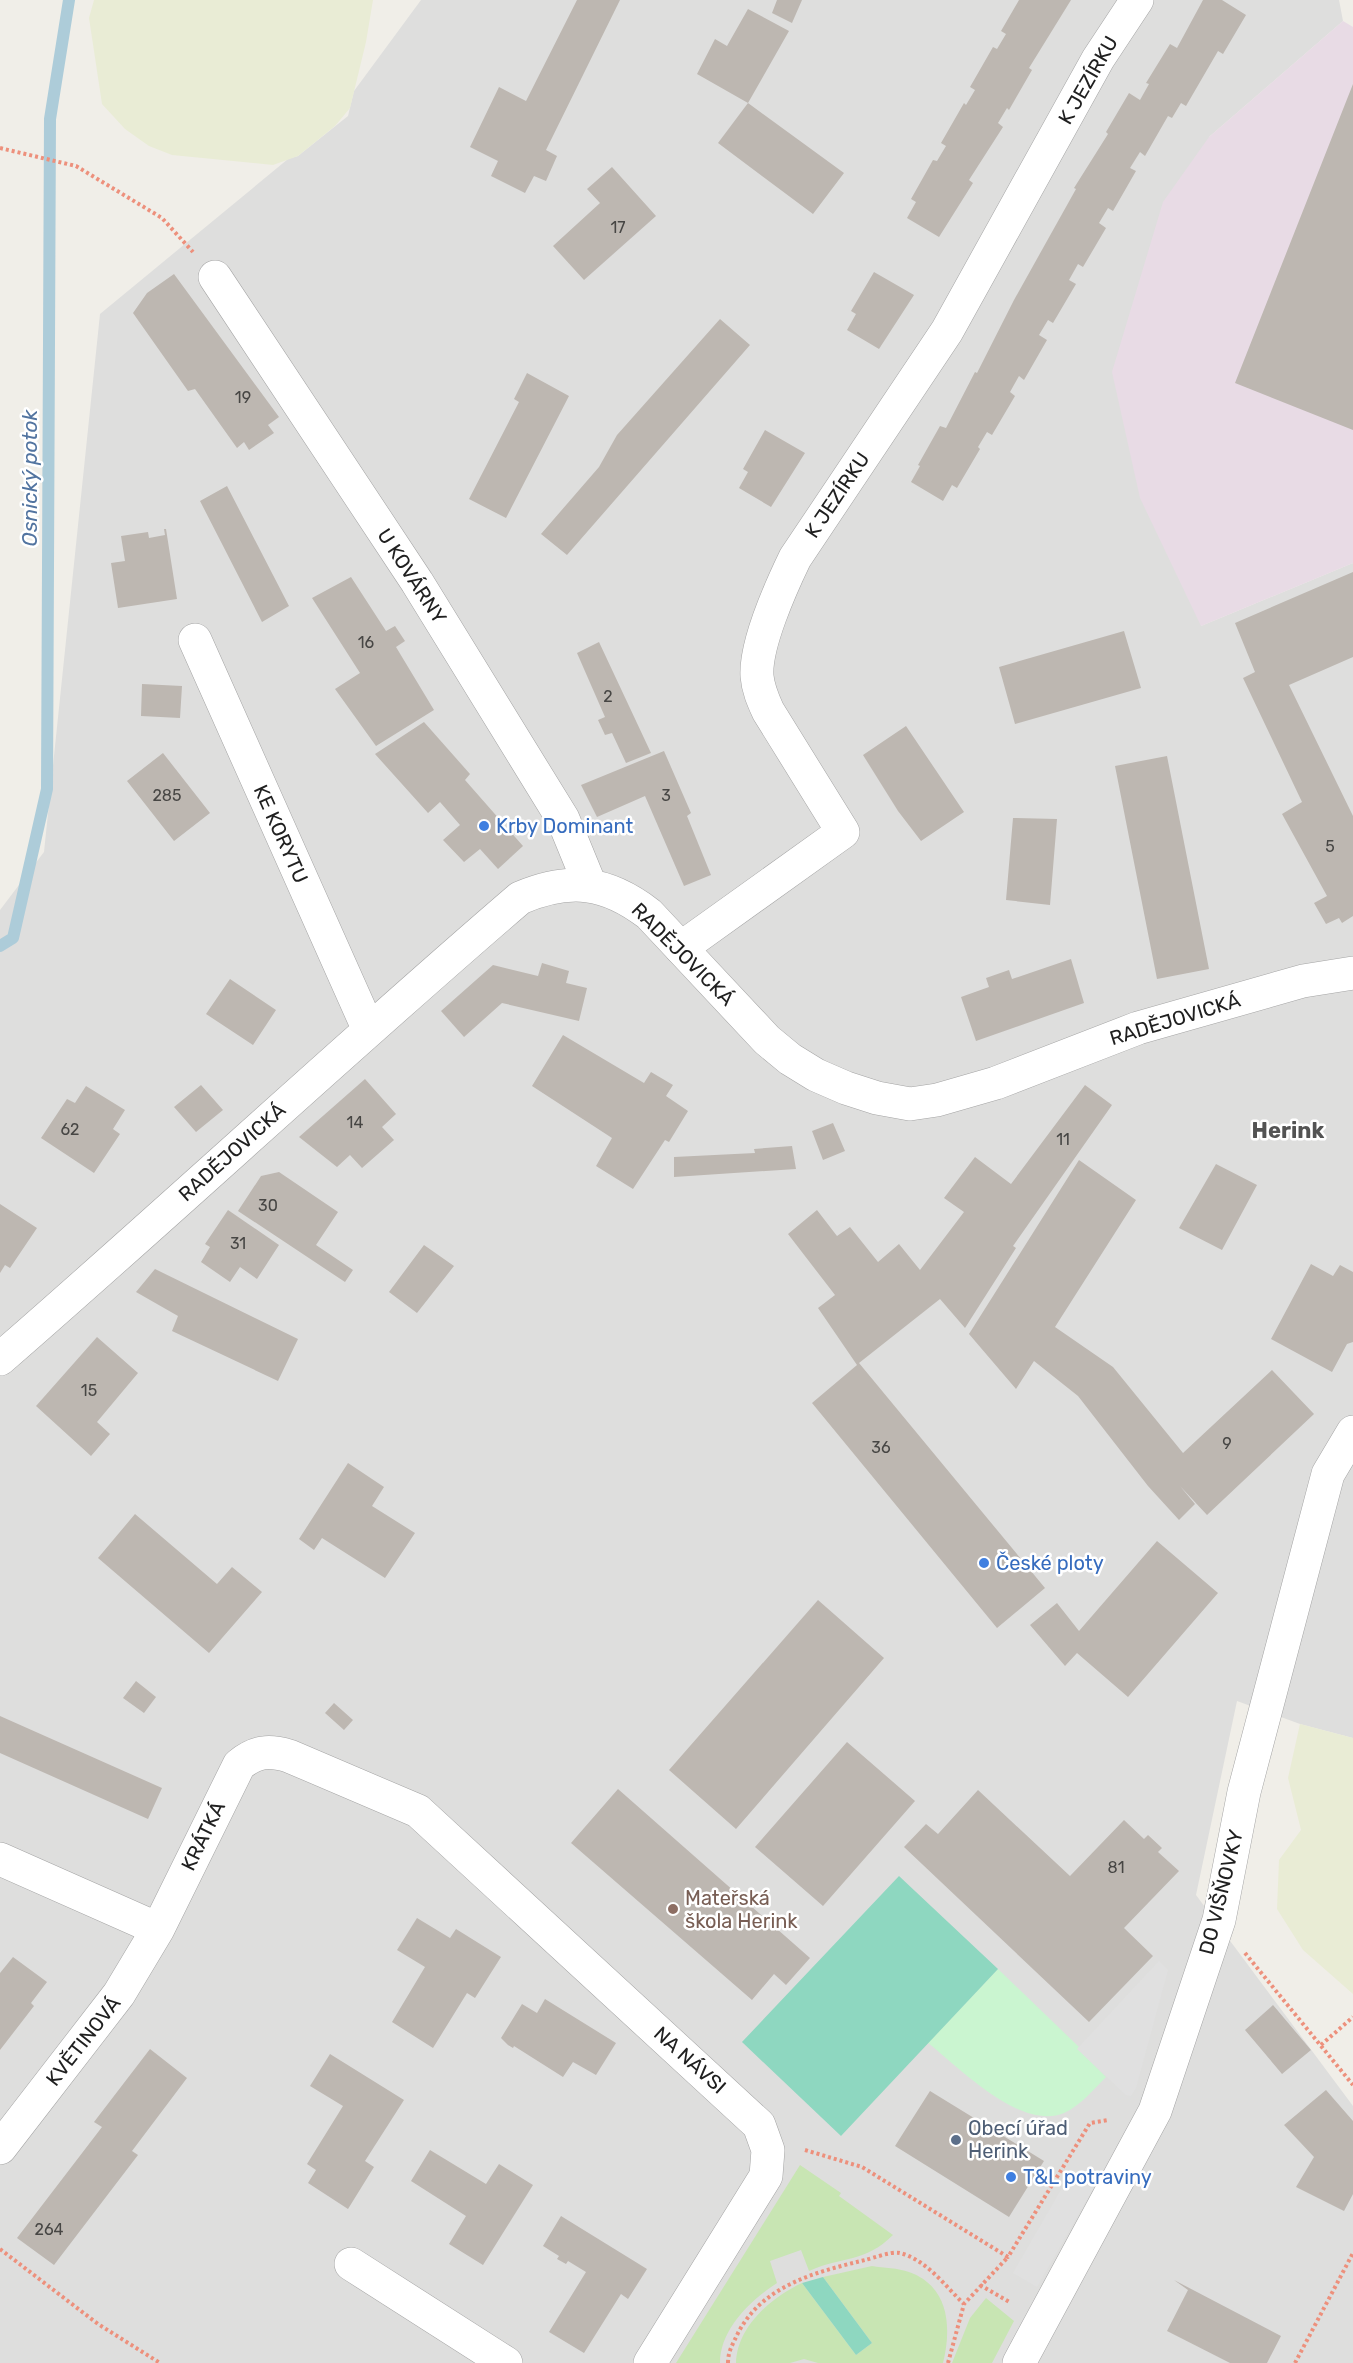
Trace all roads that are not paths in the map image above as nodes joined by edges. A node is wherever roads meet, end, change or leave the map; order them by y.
1 (1137, 0) edge
2 (215, 277) road end
3 (195, 640) dead end
4 (590, 885) junction
5 (681, 948) junction
6 (1353, 973) edge
7 (368, 1028) junction
8 (0, 1359) edge
9 (1353, 1432) edge
10 (418, 1811) joint
11 (0, 1860) edge
12 (158, 1929) junction
13 (0, 2148) edge
14 (351, 2264) dead end
15 (506, 2363) edge
16 (650, 2363) edge
17 (1019, 2363) edge

1 - 5 street, K JEZÍRKU
2 - 4 street, U KOVÁRNY
3 - 7 street, KE KORYTU
4 - 5 street, RADĚJOVICKÁ
4 - 7 street, RADĚJOVICKÁ
5 - 6 street, RADĚJOVICKÁ
7 - 8 street, RADĚJOVICKÁ
9 - 17 street, DO VIŠŇOVKY
10 - 12 street, KRÁTKÁ
10 - 16 street, NA NÁVSI
11 - 12 street
12 - 13 street, KVĚTINOVÁ
14 - 15 street

